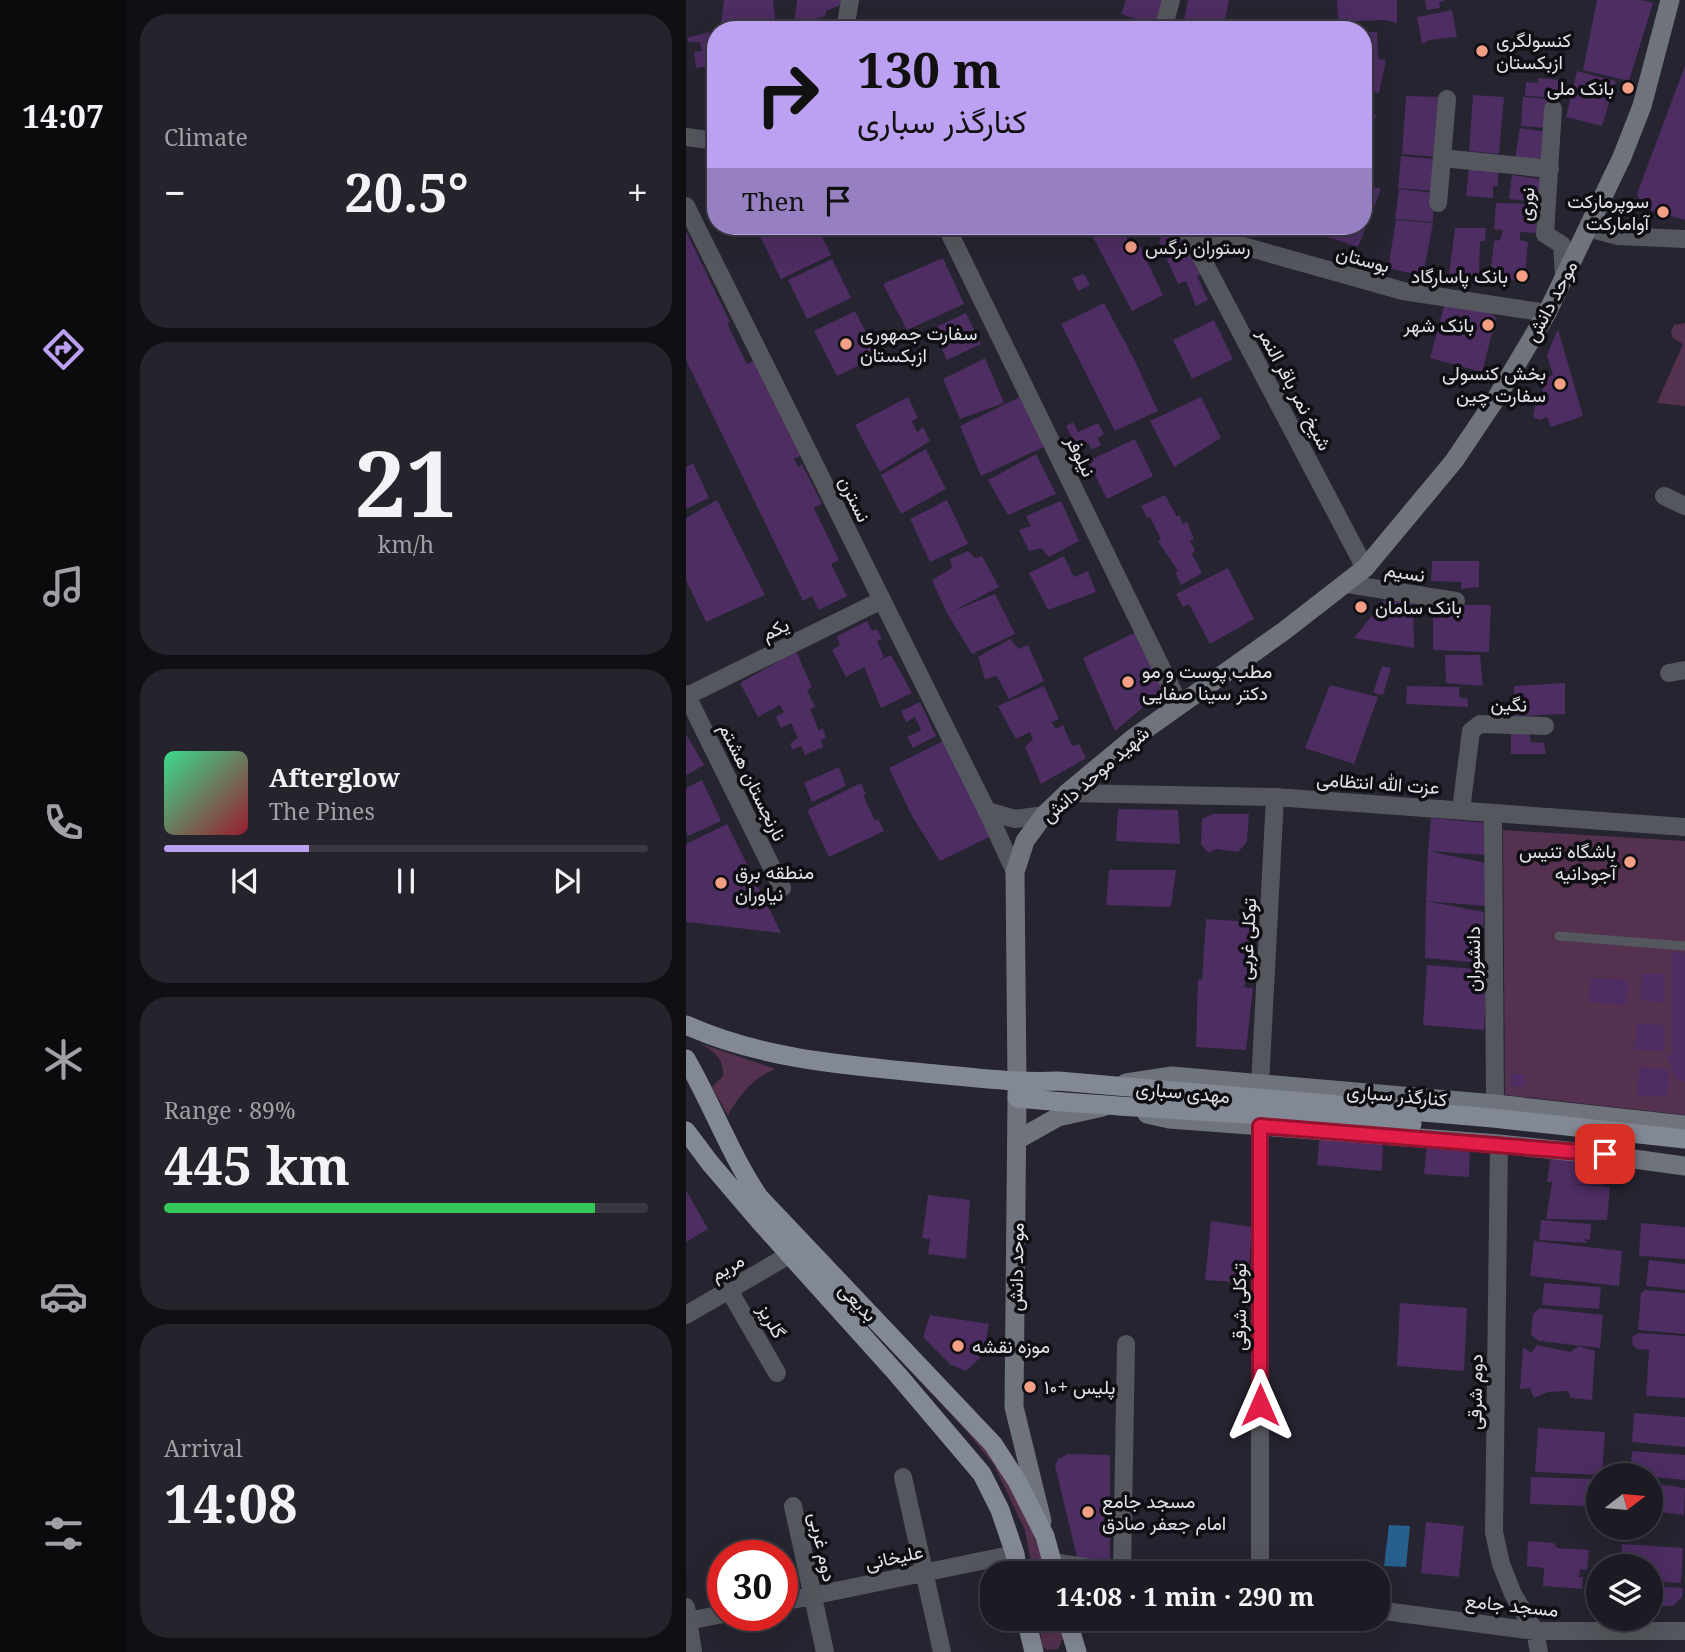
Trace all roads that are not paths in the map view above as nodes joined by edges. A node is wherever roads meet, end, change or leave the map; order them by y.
1 (850, 0) edge
2 (1171, 0) edge
3 (1670, 0) edge
4 (846, 21) edge
5 (1165, 21) edge
6 (1447, 99) dead end
7 (1553, 109) dead end
8 (686, 137) edge
9 (707, 140) edge
10 (1442, 158) junction
11 (1550, 169) junction
12 (1438, 203) dead end
13 (686, 206) edge
14 (1588, 228) junction
15 (950, 235) edge
16 (1184, 235) edge
17 (1231, 235) edge
18 (1685, 239) edge
19 (1564, 276) junction
20 (1547, 313) junction
21 (1664, 496) dead end
22 (1685, 506) edge
23 (1366, 568) junction
24 (1347, 584) junction
25 (882, 600) junction
26 (1456, 601) dead end
27 (686, 695) edge
28 (1179, 704) junction
29 (1545, 726) dead end
30 (1067, 793) junction
31 (1275, 797) junction
32 (1461, 810) junction
33 (987, 811) junction
34 (1493, 813) junction
35 (1044, 815) junction
36 (1685, 827) edge
37 (1015, 872) junction
38 (782, 888) dead end
39 (1559, 936) dead end
40 (1685, 946) edge
41 (686, 1025) edge
42 (686, 1059) edge
43 (1260, 1084) junction
44 (1109, 1086) junction
45 (1017, 1090) junction
46 (1495, 1104) junction
47 (1108, 1106) junction
48 (1685, 1125) edge
49 (1260, 1126) junction
50 (686, 1131) edge
51 (1685, 1139) edge
52 (1017, 1140) junction
53 (1499, 1144) junction
54 (1685, 1152) edge
55 (1685, 1166) edge
56 (789, 1255) junction
57 (730, 1290) junction
58 (686, 1315) edge
59 (1126, 1344) dead end
60 (777, 1373) dead end
61 (903, 1477) dead end
62 (793, 1506) dead end
63 (1045, 1536) junction
64 (1015, 1561) edge
65 (1051, 1561) edge
66 (1122, 1561) edge
67 (1259, 1561) edge
68 (980, 1568) edge
69 (924, 1573) junction
70 (812, 1596) junction
71 (798, 1599) edge
72 (1390, 1612) edge
73 (687, 1614) edge
74 (707, 1614) edge
75 (1029, 1631) edge
76 (1068, 1631) edge
77 (1071, 1631) edge
78 (1535, 1631) junction
79 (1685, 1631) edge
80 (1034, 1651) edge
81 (693, 1652) edge
82 (825, 1652) edge
83 (942, 1652) edge
84 (1064, 1652) edge
85 (1077, 1652) edge
86 (1539, 1652) edge

1 - 4 street
2 - 5 street
3 - 14 main road, موحد دانش
6 - 10 street
7 - 11 street, نوری
8 - 9 street
10 - 11 street, نوری
10 - 12 street
11 - 19 street, نوری
13 - 25 street, نسترن
14 - 18 street
14 - 19 main road, موحد دانش
15 - 28 street, نیلوفر
16 - 23 street, شیخ نمر باقر النمر
17 - 20 street, بوستان
19 - 20 main road, موحد دانش
20 - 23 main road, موحد دانش
21 - 22 street
23 - 24 main road, شهید موحد دانش
24 - 26 street, نسیم
24 - 28 main road, شهید موحد دانش
25 - 27 street, یکم
25 - 33 street, نسترن
27 - 38 street, نارنجستان هشتم
28 - 30 main road, شهید موحد دانش
29 - 32 street, نگین
30 - 31 street, عزت الله انتظامی
30 - 35 main road, شهید موحد دانش
31 - 32 street, عزت الله انتظامی
31 - 43 street, توکلی غربی
32 - 34 street, عزت الله انتظامی
33 - 35 street
33 - 37 street, نسترن
34 - 36 street, عزت الله انتظامی
34 - 46 street, دانشوران
35 - 37 main road, شهید موحد دانش
37 - 45 main road, شهید موحد دانش
39 - 40 lane
41 - 45 main road, مهدی سباری
42 - 63 main road, بدیعی
43 - 44 main road, کنارگذر سباری
43 - 46 main road, کنارگذر سباری
44 - 45 main road, مهدی سباری
44 - 51 main road, مهدی سباری
45 - 47 main road, مهدی سباری
45 - 52 main road, موحد دانش
46 - 48 main road, کنارگذر سباری
47 - 49 main road
47 - 52 main road
47 - 54 main road, مهدی سباری
49 - 53 main road
49 - 67 street, توکلی شرقی
50 - 56 main road, بدیعی
52 - 63 main road, موحد دانش
53 - 55 main road
53 - 78 street, دوم شرقی
56 - 57 street, مریم
56 - 64 main road, بدیعی
57 - 58 street, مریم
57 - 60 street, گلریز
59 - 66 street
61 - 69 street
62 - 70 street, دوم غربی
63 - 65 main road, موحد دانش
68 - 69 street, علیخانی
69 - 70 street, علیخانی
69 - 83 street
70 - 71 street, علیخانی
70 - 82 street
72 - 78 street, مسجد جامع
73 - 74 street
73 - 81 street
75 - 80 main road
76 - 84 main road
77 - 85 main road
78 - 79 street, مسجد جامع
78 - 86 street, دوم شرقی

